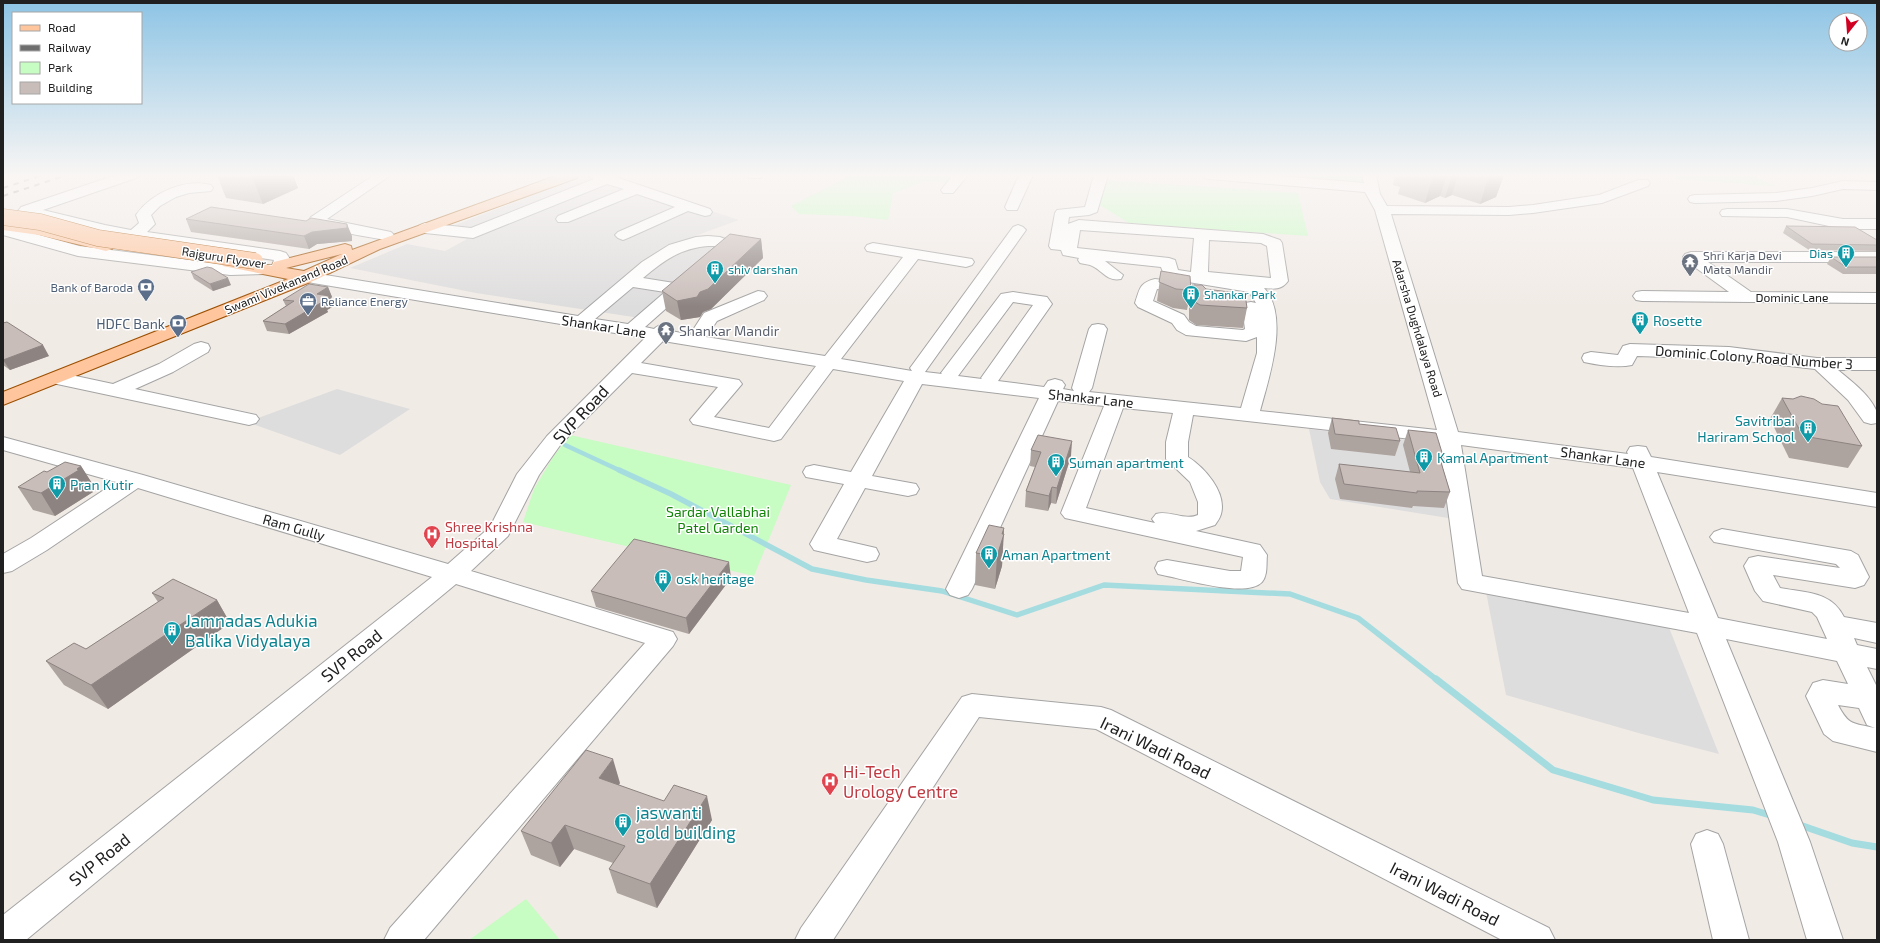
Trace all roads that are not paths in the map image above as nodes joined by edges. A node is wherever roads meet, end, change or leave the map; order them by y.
1 (12, 219) edge
2 (62, 219) edge
3 (145, 219) edge
4 (318, 219) edge
5 (431, 219) edge
6 (450, 219) edge
7 (505, 219) edge
8 (659, 219) edge
9 (1061, 219) edge
10 (1385, 219) edge
11 (1818, 219) edge
12 (1823, 220) joint
13 (3, 224) edge
14 (1877, 224) edge
15 (425, 228) junction
16 (3, 230) edge
17 (1018, 230) dead end
18 (1171, 232) junction
19 (134, 235) junction
20 (386, 235) junction
21 (623, 235) dead end
22 (1202, 235) junction
23 (358, 246) junction
24 (873, 248) dead end
25 (914, 254) junction
26 (1877, 258) edge
27 (966, 262) dead end
28 (1169, 263) junction
29 (262, 265) junction
30 (306, 273) junction
31 (1114, 275) dead end
32 (1199, 278) junction
33 (630, 281) junction
34 (678, 289) junction
35 (758, 296) dead end
36 (1200, 296) edge
37 (1642, 296) dead end
38 (1748, 297) junction
39 (1877, 298) edge
40 (228, 302) junction
41 (1251, 307) junction
42 (586, 316) junction
43 (653, 329) junction
44 (1098, 329) dead end
45 (700, 333) junction
46 (201, 348) dead end
47 (1591, 358) dead end
48 (831, 359) junction
49 (1813, 363) junction
50 (1877, 364) edge
51 (627, 366) junction
52 (951, 372) junction
53 (1854, 372) dead end
54 (1877, 372) edge
55 (918, 373) junction
56 (56, 378) junction
57 (991, 378) junction
58 (1829, 384) dead end
59 (1082, 388) junction
60 (3, 390) edge
61 (116, 390) junction
62 (1053, 390) junction
63 (3, 399) edge
64 (1116, 400) junction
65 (1184, 408) junction
66 (1250, 410) junction
67 (1871, 418) dead end
68 (249, 419) dead end
69 (1448, 431) junction
70 (3, 443) edge
71 (1639, 457) junction
72 (814, 472) dead end
73 (135, 480) junction
74 (859, 480) junction
75 (908, 489) dead end
76 (1877, 490) edge
77 (1877, 500) edge
78 (1079, 502) junction
79 (1722, 537) dead end
80 (867, 554) dead end
81 (3, 565) edge
82 (1168, 568) dead end
83 (452, 573) junction
84 (960, 589) dead end
85 (1834, 625) junction
86 (1707, 626) junction
87 (1877, 633) edge
88 (1868, 681) edge
89 (1877, 740) edge
90 (1707, 844) dead end
91 (3, 937) edge
92 (402, 940) edge
93 (812, 940) edge
94 (1537, 940) edge
95 (1731, 940) edge
96 (1824, 940) edge

1 - 29 main road, Rajguru Flyover, bridge
2 - 19 street
3 - 19 street
4 - 20 street
5 - 20 main road, Swami Vivekanand Road
6 - 15 main road, Swami Vivekanand Road
7 - 15 street
8 - 21 street
9 - 31 street
10 - 69 street, Adarsha Dughdalaya Road
11 - 12 street
12 - 14 street
13 - 29 main road, Rajguru Flyover
15 - 30 main road, Swami Vivekanand Road
16 - 29 street
17 - 55 street
18 - 22 street
18 - 28 street
18 - 28 street
19 - 29 street
20 - 23 main road, Swami Vivekanand Road
22 - 32 street
22 - 32 street
23 - 29 main road
23 - 30 main road, Swami Vivekanand Road
24 - 25 street
25 - 27 street
25 - 48 street
26 - 38 street, Dominic Lane
28 - 32 street
29 - 30 main road
29 - 40 main road
30 - 40 main road, Swami Vivekanand Road
30 - 42 street, Shankar Lane
30 - 43 street, Shankar Lane
30 - 56 main road, Swami Vivekanand Road
32 - 41 street
33 - 34 street
33 - 34 street, SVP Road
33 - 42 street
34 - 43 street, SVP Road
35 - 45 street
36 - 41 street
37 - 38 street
38 - 39 street, Dominic Lane
40 - 60 main road, Swami Vivekanand Road
41 - 66 street
42 - 43 street, Shankar Lane
43 - 45 street, Shankar Lane
43 - 48 street, Shankar Lane
43 - 51 street, SVP Road
44 - 59 street
45 - 48 street, Shankar Lane
46 - 61 street
47 - 49 street, Dominic Colony Road Number 3
48 - 51 street
48 - 55 street, Shankar Lane
49 - 50 street, Dominic Colony Road Number 3
49 - 58 street
49 - 67 street
51 - 83 street, SVP Road
52 - 55 street, Shankar Lane
52 - 57 street, Shankar Lane
52 - 57 street
53 - 54 street
55 - 62 street, Shankar Lane
55 - 74 street
56 - 61 street
56 - 63 main road, Swami Vivekanand Road
57 - 62 street, Shankar Lane
59 - 62 street, Shankar Lane
59 - 66 street, Shankar Lane
61 - 68 street
62 - 64 street, Shankar Lane
62 - 84 street
64 - 65 street, Shankar Lane
64 - 78 street
65 - 66 street, Shankar Lane
65 - 78 street
66 - 69 street, Shankar Lane
69 - 71 street, Shankar Lane
69 - 86 street, Adarsha Dughdalaya Road
70 - 73 street, Ram Gully
71 - 76 street, Shankar Lane
71 - 77 street, Shankar Lane
71 - 86 street
72 - 74 street
73 - 81 street
73 - 83 street, Ram Gully
74 - 75 street
74 - 80 street
78 - 82 street
79 - 85 street
83 - 91 street, SVP Road
83 - 92 street, Ram Gully
85 - 87 street
85 - 88 street
86 - 88 street
86 - 96 street
88 - 89 street
90 - 95 street
93 - 94 street, Irani Wadi Road

